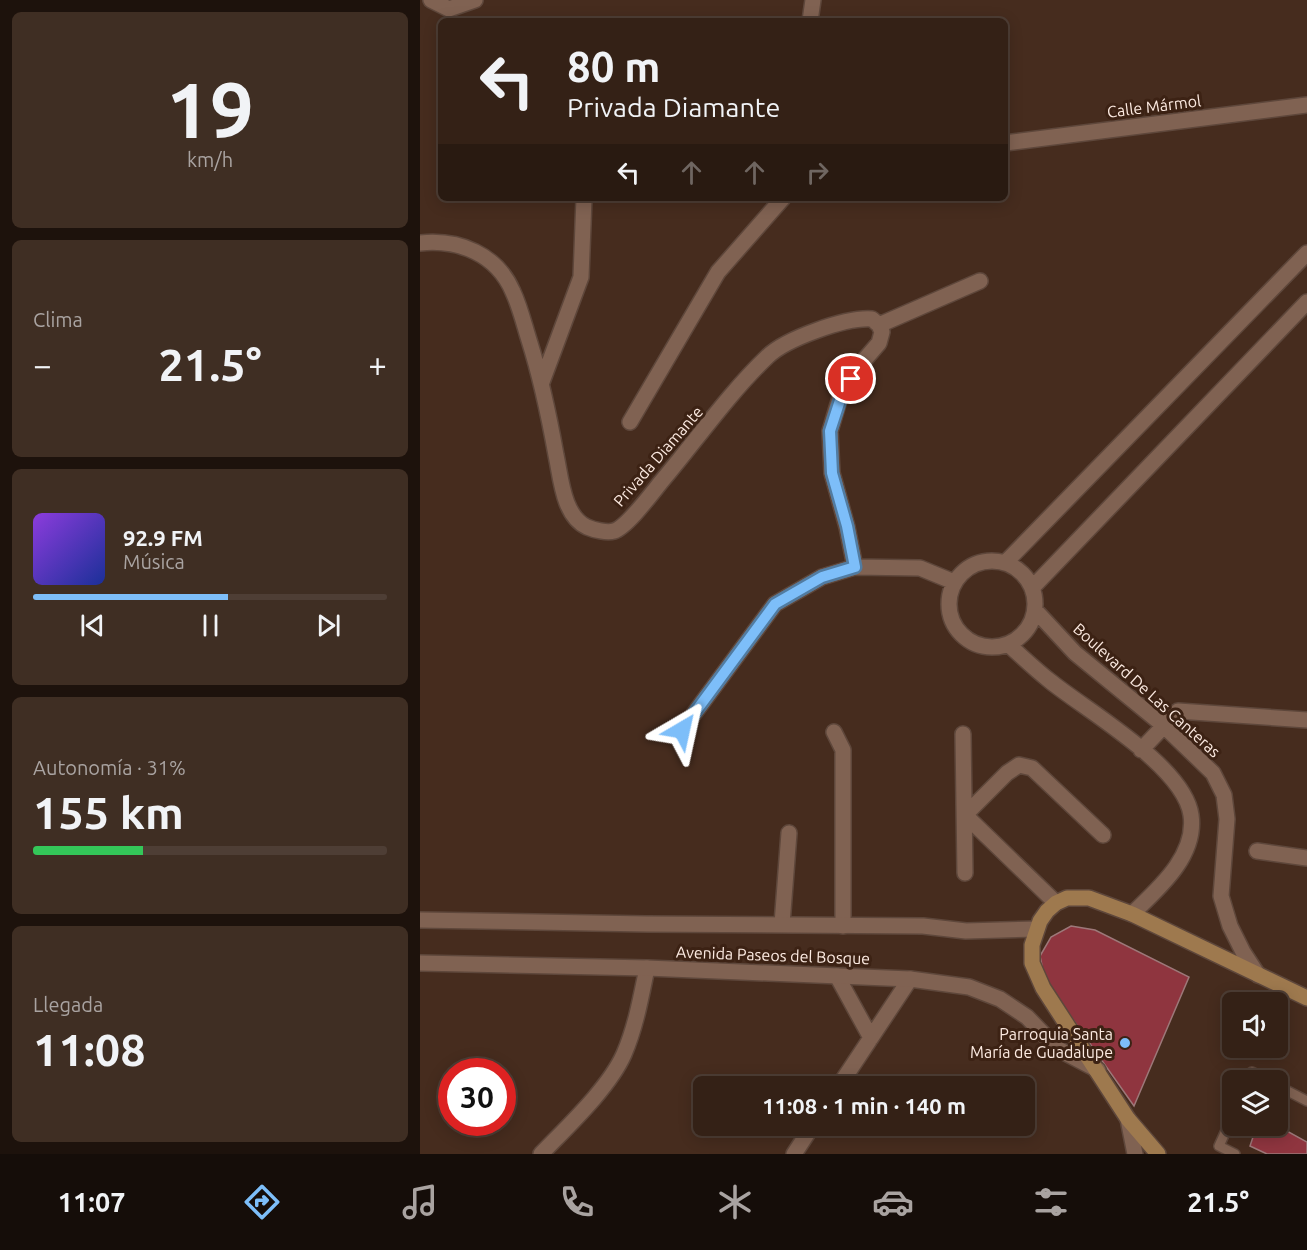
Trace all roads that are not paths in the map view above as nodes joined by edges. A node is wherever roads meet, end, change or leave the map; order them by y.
1 (430, 0) edge
2 (475, 0) edge
3 (813, 0) edge
4 (810, 18) edge
5 (1307, 105) edge
6 (1008, 142) edge
7 (584, 201) edge
8 (780, 201) edge
9 (420, 243) edge
10 (1307, 253) edge
11 (980, 281) dead end
12 (1307, 302) edge
13 (879, 324) junction
14 (542, 382) junction
15 (630, 422) dead end
16 (1005, 562) junction
17 (855, 567) junction
18 (954, 582) junction
19 (1032, 588) junction
20 (1035, 610) junction
21 (1008, 644) junction
22 (1307, 720) edge
23 (1163, 725) junction
24 (682, 730) dead end
25 (834, 732) dead end
26 (963, 734) dead end
27 (1141, 750) junction
28 (965, 815) junction
29 (789, 833) dead end
30 (1103, 835) dead end
31 (1257, 851) dead end
32 (1307, 858) edge
33 (965, 873) dead end
34 (1056, 903) junction
35 (1132, 914) junction
36 (420, 920) edge
37 (782, 924) junction
38 (843, 926) junction
39 (1037, 929) junction
40 (420, 963) edge
41 (647, 968) junction
42 (1258, 975) junction
43 (837, 976) junction
44 (910, 979) junction
45 (1307, 998) edge
46 (870, 1038) junction
47 (1098, 1070) junction
48 (845, 1076) edge
49 (1288, 1091) edge
50 (1307, 1101) edge
51 (1128, 1119) junction
52 (806, 1136) edge
53 (1224, 1136) edge
54 (541, 1154) edge
55 (794, 1154) edge
56 (1135, 1154) edge
57 (1158, 1154) edge
58 (1235, 1154) edge

1 - 2 street
3 - 4 street
5 - 6 street, Calle Mármol
7 - 14 street
8 - 15 street
9 - 14 street, Privada Diamante
10 - 16 street
11 - 13 street
12 - 19 street
13 - 14 street, Privada Diamante
13 - 17 street
16 - 18 street
16 - 19 street
17 - 18 street
17 - 24 street
18 - 21 street
19 - 20 street
20 - 21 street
20 - 23 street, Boulevard De Las Canteras
21 - 27 street
22 - 23 street
23 - 27 street
23 - 42 street, Boulevard De Las Canteras
25 - 38 street
26 - 28 street
27 - 35 street
28 - 30 street
28 - 33 street
28 - 34 street
29 - 37 street
31 - 32 street
34 - 35 main road
34 - 39 main road
35 - 42 main road
36 - 37 street, Avenida Paseos del Bosque
37 - 38 street, Avenida Paseos del Bosque
38 - 39 street, Avenida Paseos del Bosque
39 - 47 main road
40 - 41 street, Avenida Paseos del Bosque
41 - 43 street, Avenida Paseos del Bosque
41 - 54 street
42 - 45 main road
43 - 44 street, Avenida Paseos del Bosque
43 - 46 street
44 - 46 street
44 - 47 street, Avenida Paseos del Bosque
46 - 48 street
47 - 51 main road
49 - 50 lane
51 - 56 street
51 - 57 main road
52 - 55 street
53 - 58 lane

